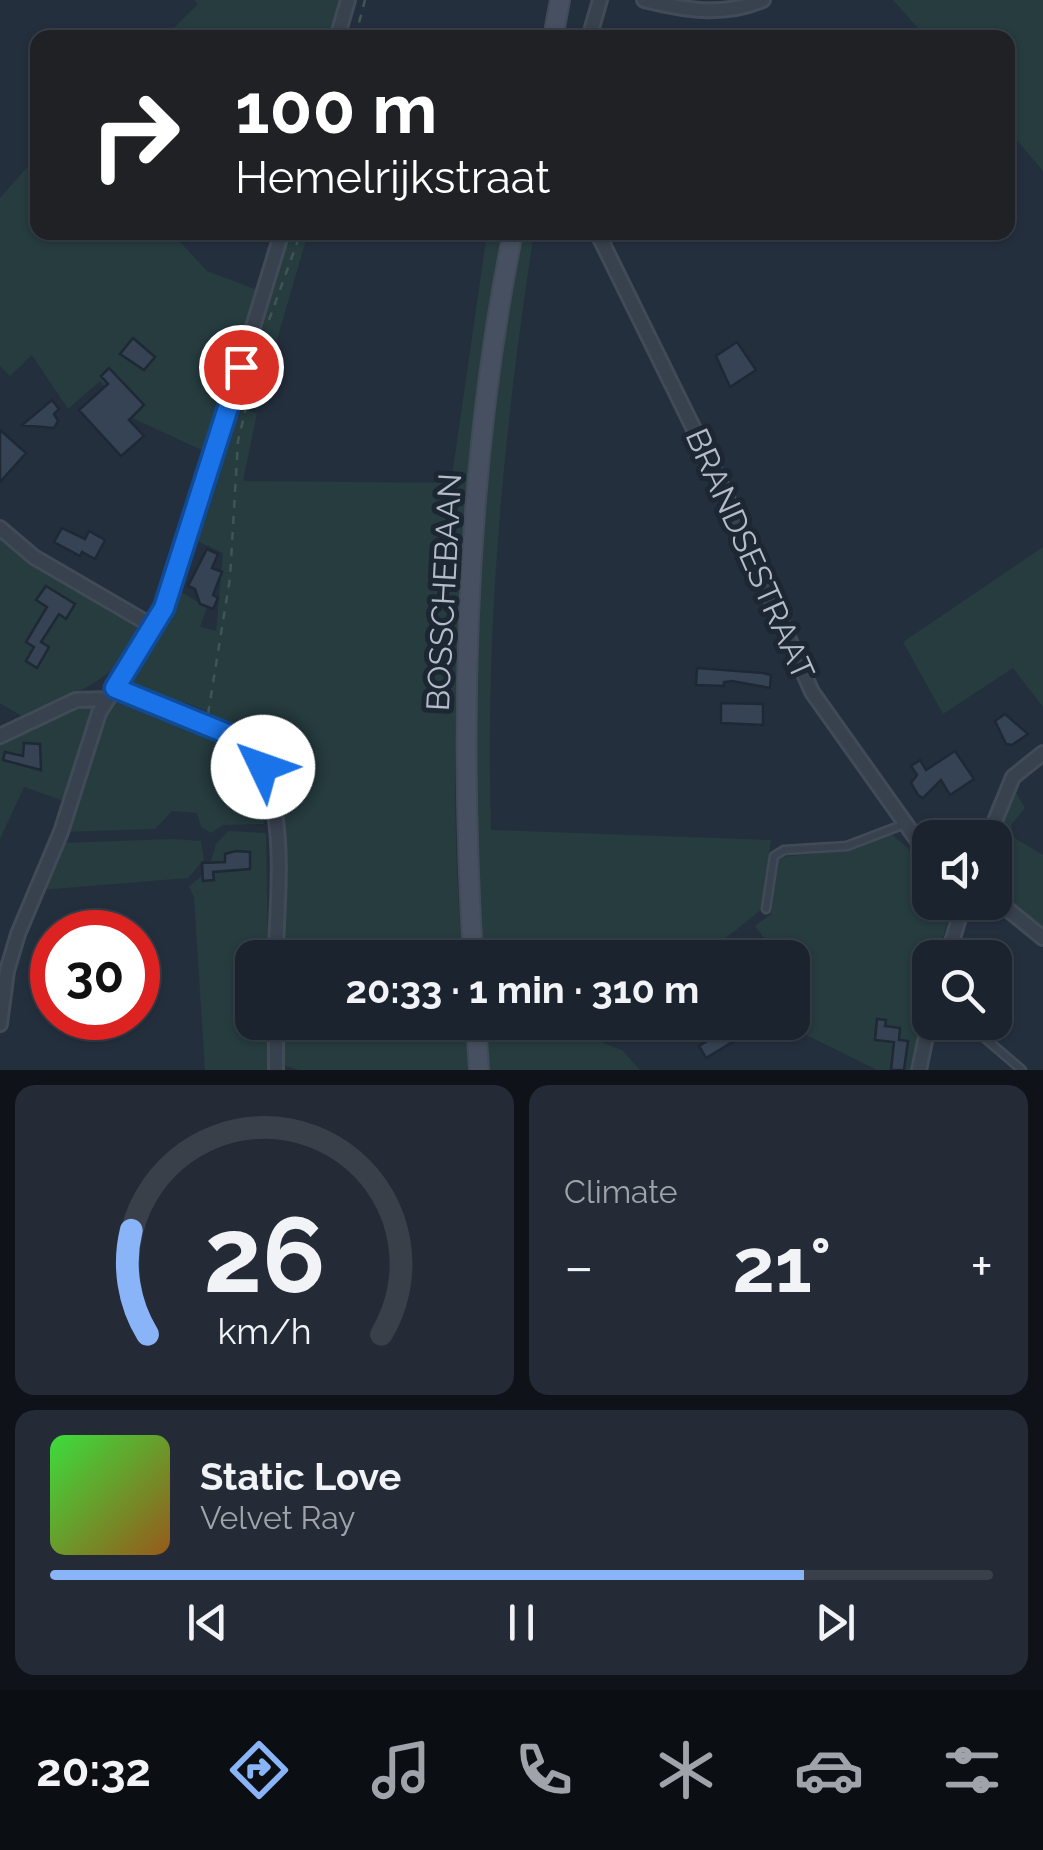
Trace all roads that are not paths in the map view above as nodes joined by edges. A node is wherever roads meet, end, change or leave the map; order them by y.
1 (348, 0) edge
2 (560, 0) edge
3 (600, 0) edge
4 (644, 0) edge
5 (763, 0) edge
6 (340, 30) edge
7 (554, 30) edge
8 (591, 30) edge
9 (280, 240) edge
10 (512, 240) edge
11 (602, 240) edge
12 (0, 528) edge
13 (154, 627) junction
14 (112, 694) junction
15 (0, 736) edge
16 (1043, 753) edge
17 (995, 820) edge
18 (902, 825) junction
19 (912, 837) edge
20 (766, 909) dead end
21 (1012, 913) edge
22 (1043, 938) edge
23 (276, 940) edge
24 (472, 940) edge
25 (0, 1024) edge
26 (276, 1040) edge
27 (477, 1040) edge
28 (925, 1040) edge
29 (987, 1040) edge
30 (276, 1070) edge
31 (479, 1070) edge
32 (919, 1070) edge
33 (1022, 1070) edge

1 - 6 street
2 - 7 main road
3 - 8 street
4 - 5 street
9 - 13 street
10 - 24 main road, BOSSCHEBAAN
11 - 18 street, BRANDSESTRAAT
12 - 13 street
13 - 14 street
14 - 15 street
14 - 23 street
14 - 25 street
16 - 17 street
18 - 19 street, BRANDSESTRAAT
18 - 20 lane
21 - 22 street
26 - 30 street
27 - 31 main road
28 - 32 street
29 - 33 lane

